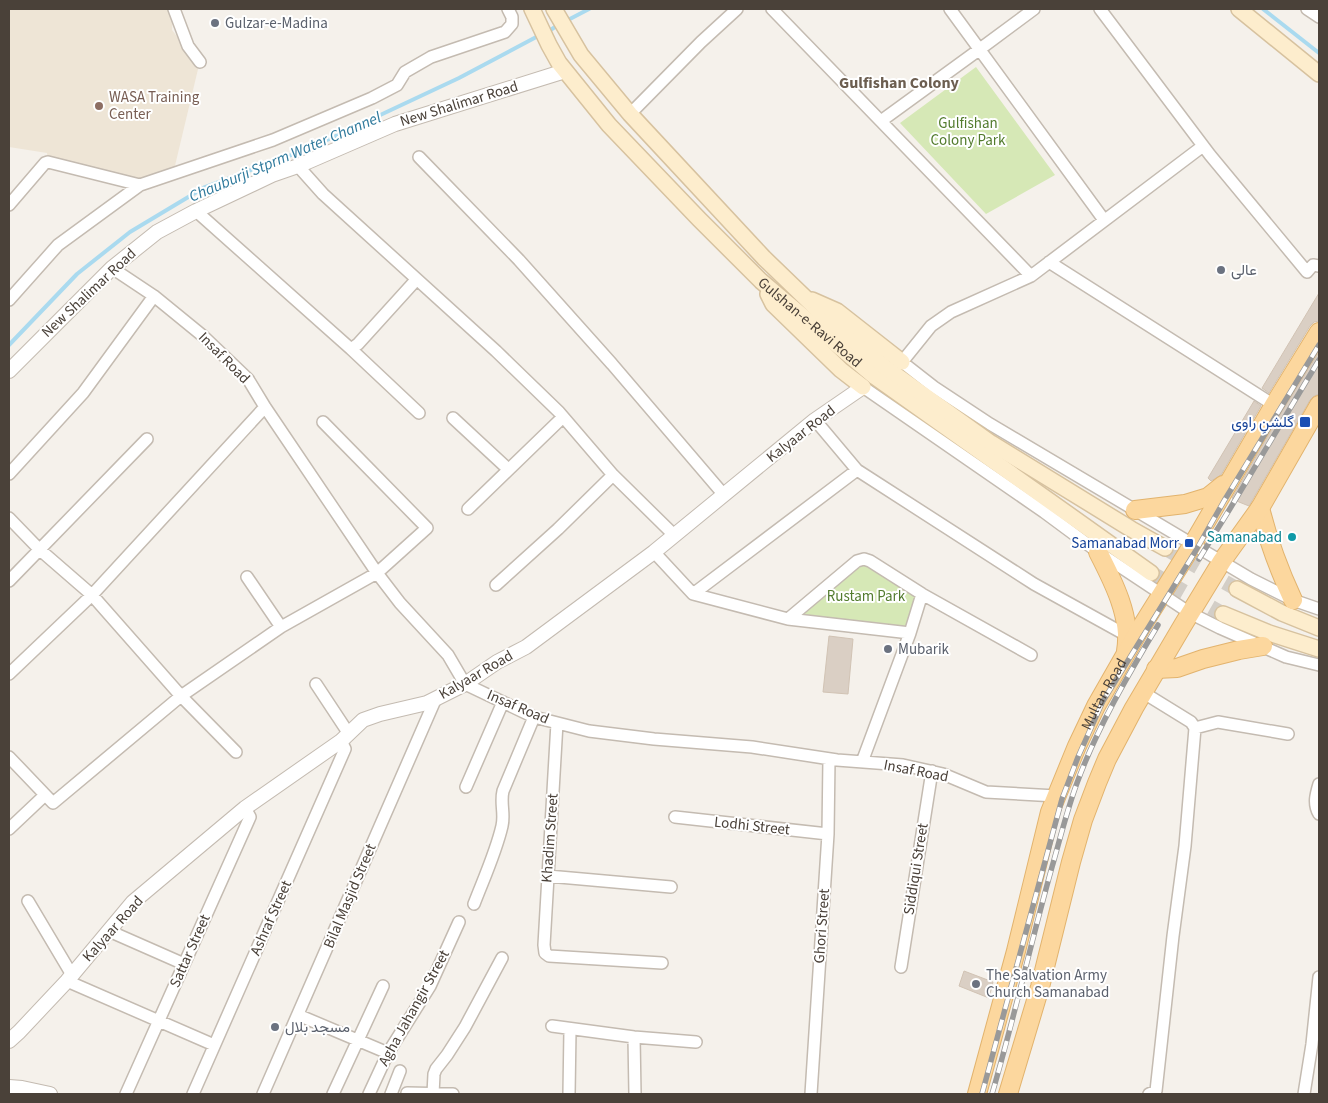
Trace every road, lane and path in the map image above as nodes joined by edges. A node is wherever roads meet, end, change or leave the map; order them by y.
1 (174, 9) edge
2 (508, 9) edge
3 (554, 9) edge
4 (737, 9) edge
5 (772, 9) edge
6 (950, 9) edge
7 (1034, 9) edge
8 (1100, 9) edge
9 (1239, 9) edge
10 (1307, 9) edge
11 (533, 13) edge
12 (1319, 17) edge
13 (980, 49) junction
14 (200, 62) dead end
15 (562, 67) junction
16 (1319, 74) edge
17 (630, 114) junction
18 (881, 121) junction
19 (648, 134) junction
20 (1203, 146) junction
21 (632, 148) junction
22 (418, 157) dead end
23 (298, 166) junction
24 (140, 185) junction
25 (9, 205) edge
26 (196, 210) junction
27 (1104, 220) junction
28 (1049, 262) junction
29 (1319, 266) edge
30 (112, 268) junction
31 (1031, 276) junction
32 (416, 280) junction
33 (761, 281) junction
34 (154, 296) junction
35 (803, 296) junction
36 (9, 300) edge
37 (1319, 332) edge
38 (351, 349) junction
39 (902, 362) junction
40 (9, 371) edge
41 (863, 387) junction
42 (1274, 405) junction
43 (1319, 405) edge
44 (265, 407) junction
45 (419, 413) dead end
46 (563, 417) junction
47 (453, 418) dead end
48 (815, 420) junction
49 (323, 422) dead end
50 (147, 439) dead end
51 (508, 469) junction
52 (857, 470) junction
53 (9, 474) edge
54 (613, 475) junction
55 (1231, 479) junction
56 (724, 495) junction
57 (1260, 508) junction
58 (468, 509) dead end
59 (1135, 510) junction
60 (9, 518) edge
61 (674, 535) junction
62 (1193, 544) junction
63 (1165, 548) tunnel mouth
64 (39, 549) junction
65 (654, 552) junction
66 (1098, 552) junction
67 (1222, 561) junction
68 (377, 573) junction
69 (1151, 573) tunnel mouth
70 (247, 577) dead end
71 (9, 581) edge
72 (496, 585) dead end
73 (1237, 590) tunnel mouth
74 (693, 594) junction
75 (922, 594) junction
76 (92, 595) junction
77 (1162, 595) junction
78 (1293, 600) junction
79 (1319, 609) edge
80 (1190, 613) junction
81 (1223, 614) tunnel mouth
82 (788, 619) junction
83 (281, 627) junction
84 (1319, 628) edge
85 (910, 633) junction
86 (1128, 636) junction
87 (1263, 646) junction
88 (1319, 649) edge
89 (1031, 655) dead end
90 (1125, 656) junction
91 (1319, 665) edge
92 (1156, 669) junction
93 (9, 674) edge
94 (316, 684) dead end
95 (466, 684) junction
96 (1144, 693) junction
97 (181, 696) junction
98 (436, 698) junction
99 (504, 702) junction
100 (534, 717) junction
101 (557, 723) junction
102 (1195, 728) junction
103 (1288, 734) dead end
104 (345, 738) junction
105 (236, 752) dead end
106 (9, 757) edge
107 (829, 759) junction
108 (862, 762) junction
109 (932, 772) junction
110 (1319, 784) edge
111 (466, 787) dead end
112 (46, 795) junction
113 (1056, 796) junction
114 (245, 808) junction
115 (1319, 814) edge
116 (675, 817) dead end
117 (9, 829) edge
118 (828, 834) junction
119 (548, 876) junction
120 (671, 887) dead end
121 (28, 901) dead end
122 (474, 904) dead end
123 (459, 922) dead end
124 (109, 931) junction
125 (502, 958) dead end
126 (662, 963) dead end
127 (184, 964) junction
128 (900, 967) dead end
129 (1319, 977) edge
130 (70, 978) junction
131 (383, 986) dead end
132 (298, 1015) junction
133 (159, 1021) junction
134 (552, 1026) dead end
135 (570, 1030) junction
136 (634, 1037) junction
137 (9, 1041) edge
138 (358, 1041) junction
139 (696, 1042) dead end
140 (214, 1046) junction
141 (1315, 1046) edge
142 (388, 1053) junction
143 (400, 1071) dead end
144 (9, 1087) edge
145 (407, 1093) dead end
146 (50, 1094) edge
147 (126, 1094) edge
148 (193, 1094) edge
149 (263, 1094) edge
150 (333, 1094) edge
151 (369, 1094) edge
152 (391, 1094) edge
153 (433, 1094) edge
154 (453, 1094) edge
155 (569, 1094) edge
156 (635, 1094) edge
157 (811, 1094) edge
158 (977, 1094) edge
159 (1008, 1094) edge
160 (1149, 1094) edge
161 (1304, 1094) edge

1 - 14 street
2 - 24 street
3 - 17 main road, Gulshan-e-Ravi Road
4 - 17 street
5 - 18 street
6 - 13 street
7 - 13 street
8 - 20 street
9 - 16 main road
10 - 12 street
11 - 15 main road, Gulshan-e-Ravi Road
13 - 18 street
13 - 27 street
15 - 21 main road, Gulshan-e-Ravi Road
15 - 23 street, New Shalimar Road
17 - 19 main road, Gulshan-e-Ravi Road
18 - 31 street
19 - 21 main road
19 - 35 main road, Gulshan-e-Ravi Road
20 - 27 street
20 - 29 street
21 - 33 main road, Gulshan-e-Ravi Road
22 - 56 street
23 - 26 street, New Shalimar Road
23 - 32 street
24 - 25 street
24 - 36 street
26 - 30 street, New Shalimar Road
26 - 38 street
27 - 28 street
28 - 31 street
28 - 42 street
30 - 34 street, Insaf Road
30 - 40 street, New Shalimar Road
31 - 39 street
32 - 38 street
32 - 46 street
33 - 41 main road
33 - 69 main road, Gulshan-e-Ravi Road
34 - 44 street, Insaf Road
34 - 53 street
35 - 39 main road
35 - 63 main road, Gulshan-e-Ravi Road
37 - 42 main road, Multan Road
38 - 45 street
39 - 59 street
41 - 48 street, Kalyaar Road
41 - 66 street
42 - 55 main road, Multan Road
43 - 57 main road
44 - 68 street, Insaf Road
44 - 76 street
46 - 51 street
46 - 54 street
47 - 51 street
48 - 52 street
48 - 56 street, Kalyaar Road
49 - 68 street
50 - 64 street
51 - 58 street
52 - 74 street
52 - 86 street
54 - 61 street
54 - 72 street
55 - 59 main road
55 - 62 main road, Multan Road
56 - 61 street, Kalyaar Road
57 - 67 main road
57 - 78 main road
59 - 62 street
60 - 64 street
61 - 65 street, Kalyaar Road
62 - 67 street
62 - 77 main road, Multan Road
64 - 71 street
64 - 76 street
65 - 74 street
65 - 95 street, Kalyaar Road
66 - 77 street
66 - 86 main road
67 - 78 street
67 - 80 main road
68 - 83 street
68 - 95 street, Insaf Road
70 - 83 street
73 - 84 main road
74 - 82 street
75 - 82 street
75 - 85 street
75 - 89 street
76 - 93 street
76 - 97 street
77 - 80 street
77 - 90 main road, Multan Road
78 - 79 street
80 - 87 street
80 - 92 main road
81 - 88 main road
82 - 85 street
83 - 97 street
85 - 108 street
86 - 90 main road
87 - 91 street
87 - 92 main road
90 - 113 main road, Multan Road
92 - 96 main road
94 - 104 street
95 - 98 street, Kalyaar Road
95 - 99 street, Insaf Road
96 - 102 street
96 - 159 main road
97 - 105 street
97 - 112 street
98 - 104 street, Kalyaar Road
98 - 132 street, Bilal Masjid Street
99 - 100 street, Insaf Road
99 - 111 street
100 - 101 street, Insaf Road
100 - 122 street
101 - 107 street, Insaf Road
101 - 119 street, Khadim Street
102 - 103 street
102 - 160 street
104 - 114 street, Kalyaar Road
104 - 140 street, Ashraf Street
106 - 112 street
107 - 108 street, Insaf Road
107 - 118 street, Ghori Street
108 - 109 street, Insaf Road
109 - 113 street, Insaf Road
109 - 128 street, Siddiqui Street
110 - 115 street
112 - 117 street
113 - 158 main road, Multan Road
114 - 124 street, Kalyaar Road
114 - 127 street, Sattar Street
116 - 118 street, Lodhi Street
118 - 157 street, Ghori Street
119 - 120 street
119 - 126 street, Khadim Street
121 - 130 street
123 - 142 street, Agha Jahangir Street
124 - 127 street
124 - 130 street, Kalyaar Road
125 - 153 street
127 - 133 street, Sattar Street
129 - 141 street
130 - 133 street
130 - 137 street, Kalyaar Road
131 - 138 street
132 - 138 street
132 - 149 street, Bilal Masjid Street
133 - 140 street
133 - 147 street, Sattar Street
134 - 135 street
135 - 136 street
135 - 155 street
136 - 139 street
136 - 156 street
138 - 142 street
138 - 150 street
140 - 148 street, Ashraf Street
141 - 161 street
142 - 151 street, Agha Jahangir Street
143 - 152 street
144 - 146 street
145 - 153 street
153 - 154 street

